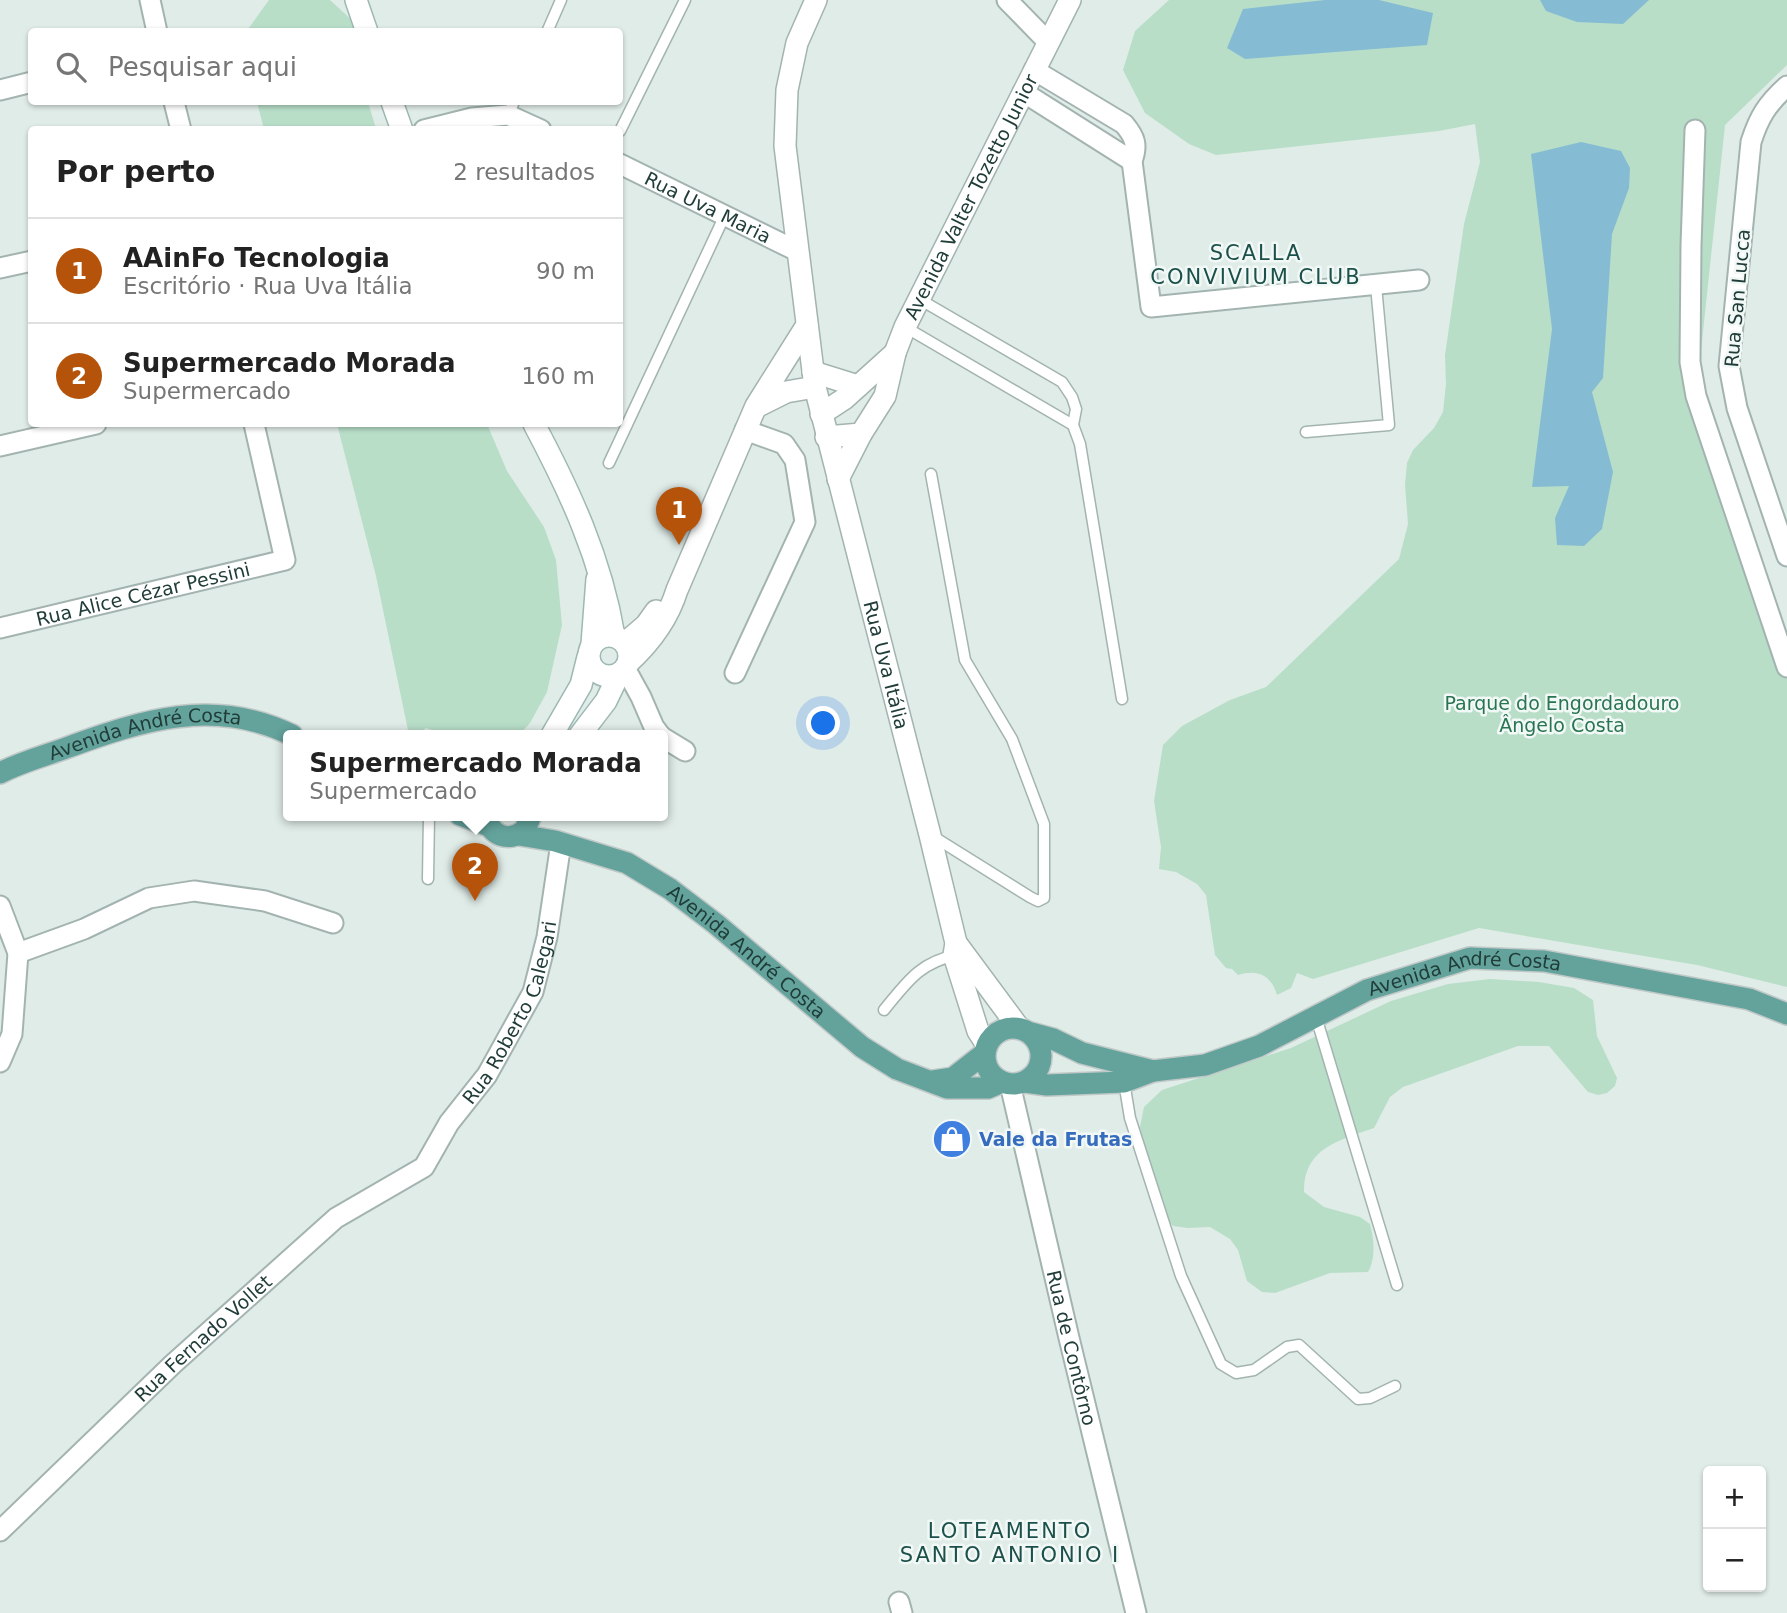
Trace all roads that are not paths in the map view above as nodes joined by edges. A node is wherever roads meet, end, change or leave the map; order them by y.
1 (150, 0) edge
2 (356, 0) edge
3 (561, 0) edge
4 (685, 0) edge
5 (816, 0) edge
6 (1007, 0) edge
7 (1070, 0) edge
8 (156, 28) edge
9 (366, 28) edge
10 (549, 28) edge
11 (1048, 42) junction
12 (1034, 70) junction
13 (28, 83) edge
14 (1787, 86) edge
15 (0, 90) edge
16 (1023, 92) junction
17 (175, 105) edge
18 (393, 105) edge
19 (511, 108) edge
20 (180, 126) edge
21 (400, 126) edge
22 (440, 126) edge
23 (536, 126) edge
24 (622, 126) edge
25 (1695, 130) dead end
26 (1132, 161) junction
27 (623, 165) edge
28 (725, 215) junction
29 (797, 251) junction
30 (28, 262) edge
31 (0, 268) edge
32 (1419, 281) dead end
33 (1376, 286) junction
34 (919, 299) junction
35 (807, 325) junction
36 (905, 327) junction
37 (895, 353) junction
38 (814, 380) junction
39 (858, 386) junction
40 (756, 407) junction
41 (821, 414) junction
42 (1073, 425) junction
43 (83, 427) edge
44 (255, 427) edge
45 (536, 427) edge
46 (745, 430) junction
47 (1306, 432) dead end
48 (862, 433) junction
49 (826, 438) junction
50 (0, 446) edge
51 (609, 463) dead end
52 (931, 474) dead end
53 (838, 479) junction
54 (1787, 556) edge
55 (598, 570) junction
56 (0, 628) edge
57 (590, 651) junction
58 (622, 657) junction
59 (1787, 667) edge
60 (735, 673) dead end
61 (1122, 699) dead end
62 (555, 730) edge
63 (584, 730) edge
64 (656, 730) edge
65 (283, 732) edge
66 (668, 740) edge
67 (685, 751) dead end
68 (0, 773) edge
69 (429, 821) edge
70 (488, 821) edge
71 (530, 821) edge
72 (536, 821) edge
73 (519, 835) junction
74 (930, 835) junction
75 (558, 842) junction
76 (428, 879) dead end
77 (0, 905) edge
78 (333, 923) dead end
79 (958, 950) junction
80 (18, 953) junction
81 (884, 1010) dead end
82 (1787, 1013) edge
83 (1316, 1017) junction
84 (1025, 1030) junction
85 (986, 1049) junction
86 (0, 1062) edge
87 (1153, 1071) junction
88 (928, 1081) junction
89 (1124, 1082) junction
90 (1013, 1083) junction
91 (424, 1167) joint
92 (1397, 1285) dead end
93 (1395, 1386) dead end
94 (0, 1531) edge
95 (1136, 1613) edge

1 - 8 street
2 - 9 street
3 - 10 lane
4 - 24 lane
5 - 29 street, Rua Uva Itália
6 - 11 street
7 - 11 street, Avenida Valter Tozetto Junior
11 - 12 street, Avenida Valter Tozetto Junior
12 - 16 street, Avenida Valter Tozetto Junior
12 - 26 street
13 - 15 street
14 - 54 street, Rua San Lucca
16 - 26 street
16 - 34 street, Avenida Valter Tozetto Junior
17 - 20 street
18 - 21 street
19 - 22 street
19 - 23 street
25 - 59 street
26 - 33 street
27 - 28 street, Rua Uva Maria
28 - 29 street, Rua Uva Maria
28 - 51 lane
29 - 35 street, Rua Uva Itália
30 - 31 street
32 - 33 street
33 - 47 lane
34 - 36 street, Avenida Valter Tozetto Junior
34 - 42 lane
35 - 38 street, Rua Uva Itália
35 - 40 street
36 - 37 street, Avenida Valter Tozetto Junior
36 - 42 lane
37 - 39 street, Avenida Valter Tozetto Junior
37 - 48 street, Avenida Valter Tozetto Junior
38 - 39 street
38 - 40 street
38 - 41 street, Rua Uva Itália
39 - 41 street, Avenida Valter Tozetto Junior
40 - 46 street
41 - 49 street, Rua Uva Itália
42 - 61 lane
43 - 50 street
44 - 56 street, Rua Alice Cézar Pessini
45 - 55 street
46 - 58 street
46 - 60 street
48 - 49 street
48 - 53 street, Avenida Valter Tozetto Junior
49 - 53 street, Rua Uva Itália
52 - 74 lane
53 - 74 street, Rua Uva Itália
55 - 57 street
55 - 58 street
57 - 58 street
57 - 58 street
57 - 62 street
58 - 63 street
58 - 64 street
65 - 68 main road, Avenida André Costa
66 - 67 street
69 - 76 lane
70 - 73 main road, Avenida André Costa
71 - 73 main road
72 - 75 main road, Avenida André Costa
73 - 75 main road, Avenida André Costa
74 - 79 street, Rua Uva Itália
75 - 88 main road, Avenida André Costa
75 - 91 street, Rua Roberto Calegari
77 - 80 street
78 - 80 street
79 - 81 lane
79 - 84 street, Rua Uva Itália
79 - 85 street, Rua Uva Itália
80 - 86 street
82 - 83 main road, Avenida André Costa
83 - 87 main road, Avenida André Costa
83 - 92 lane
84 - 85 main road
84 - 87 main road, Avenida André Costa
84 - 90 main road
85 - 88 main road
85 - 90 main road
87 - 89 main road, Avenida André Costa
88 - 90 main road, Avenida André Costa
89 - 90 main road, Avenida André Costa
89 - 93 lane
90 - 95 street, Rua de Contôrno
91 - 94 street, Rua Fernado Vollet

